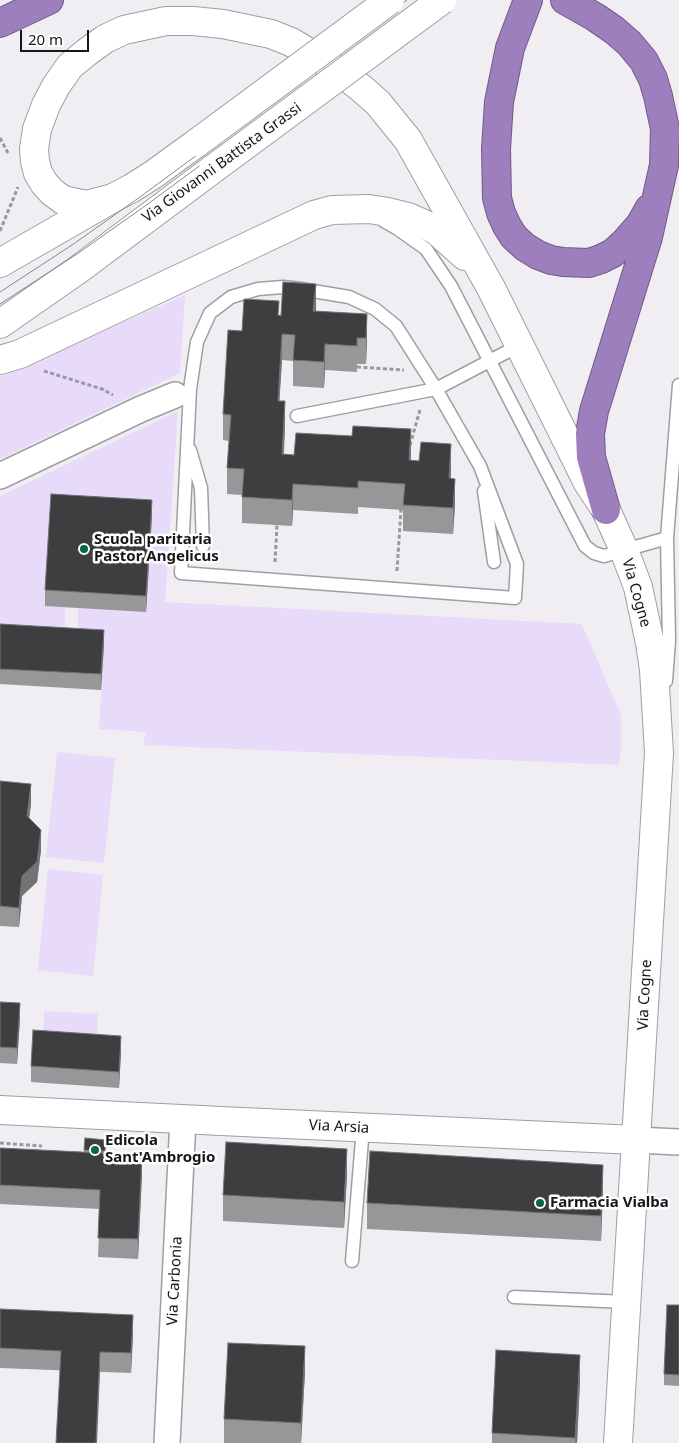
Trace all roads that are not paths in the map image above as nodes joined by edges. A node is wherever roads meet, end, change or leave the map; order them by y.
1 (49, 0) edge
2 (390, 0) edge
3 (442, 0) edge
4 (528, 0) edge
5 (565, 0) edge
6 (0, 23) edge
7 (660, 185) junction
8 (113, 198) junction
9 (343, 210) junction
10 (0, 263) edge
11 (492, 288) junction
12 (0, 324) edge
13 (520, 346) junction
14 (0, 360) edge
15 (490, 360) junction
16 (679, 386) edge
17 (431, 390) junction
18 (175, 395) dead end
19 (297, 416) dead end
20 (187, 440) junction
21 (480, 466) junction
22 (0, 476) edge
23 (606, 510) junction
24 (667, 538) junction
25 (203, 546) dead end
26 (624, 550) junction
27 (494, 562) dead end
28 (659, 753) junction
29 (0, 1110) edge
30 (183, 1119) junction
31 (362, 1128) junction
32 (636, 1140) junction
33 (679, 1142) edge
34 (352, 1261) dead end
35 (514, 1297) dead end
36 (626, 1302) junction
37 (167, 1443) edge
38 (618, 1443) edge

1 - 6 highway
2 - 8 main road, Via Giovanni Battista Grassi, bridge
3 - 12 main road, Via Giovanni Battista Grassi, bridge
4 - 7 highway
5 - 7 highway
7 - 23 highway
8 - 10 main road, Via Giovanni Battista Grassi
8 - 11 main road
9 - 11 main road
9 - 14 main road
9 - 15 lane, Via Cogne
11 - 13 main road, Via Cogne
13 - 15 lane
13 - 23 main road, Via Cogne
15 - 17 lane
15 - 26 lane, Via Cogne
16 - 24 lane
17 - 19 lane
17 - 20 lane
17 - 21 lane
18 - 22 street
20 - 21 lane
20 - 25 lane
21 - 27 lane
23 - 26 main road, Via Cogne
24 - 26 lane
24 - 28 lane
26 - 28 main road, Via Cogne
28 - 32 main road, Via Cogne
29 - 30 main road, Via Arsia
30 - 31 main road, Via Arsia
30 - 37 street, Via Carbonia
31 - 32 main road, Via Arsia
31 - 34 lane
32 - 33 street, Via Arsia
32 - 36 main road, Via Cogne
35 - 36 lane
36 - 38 main road, Via Cogne

